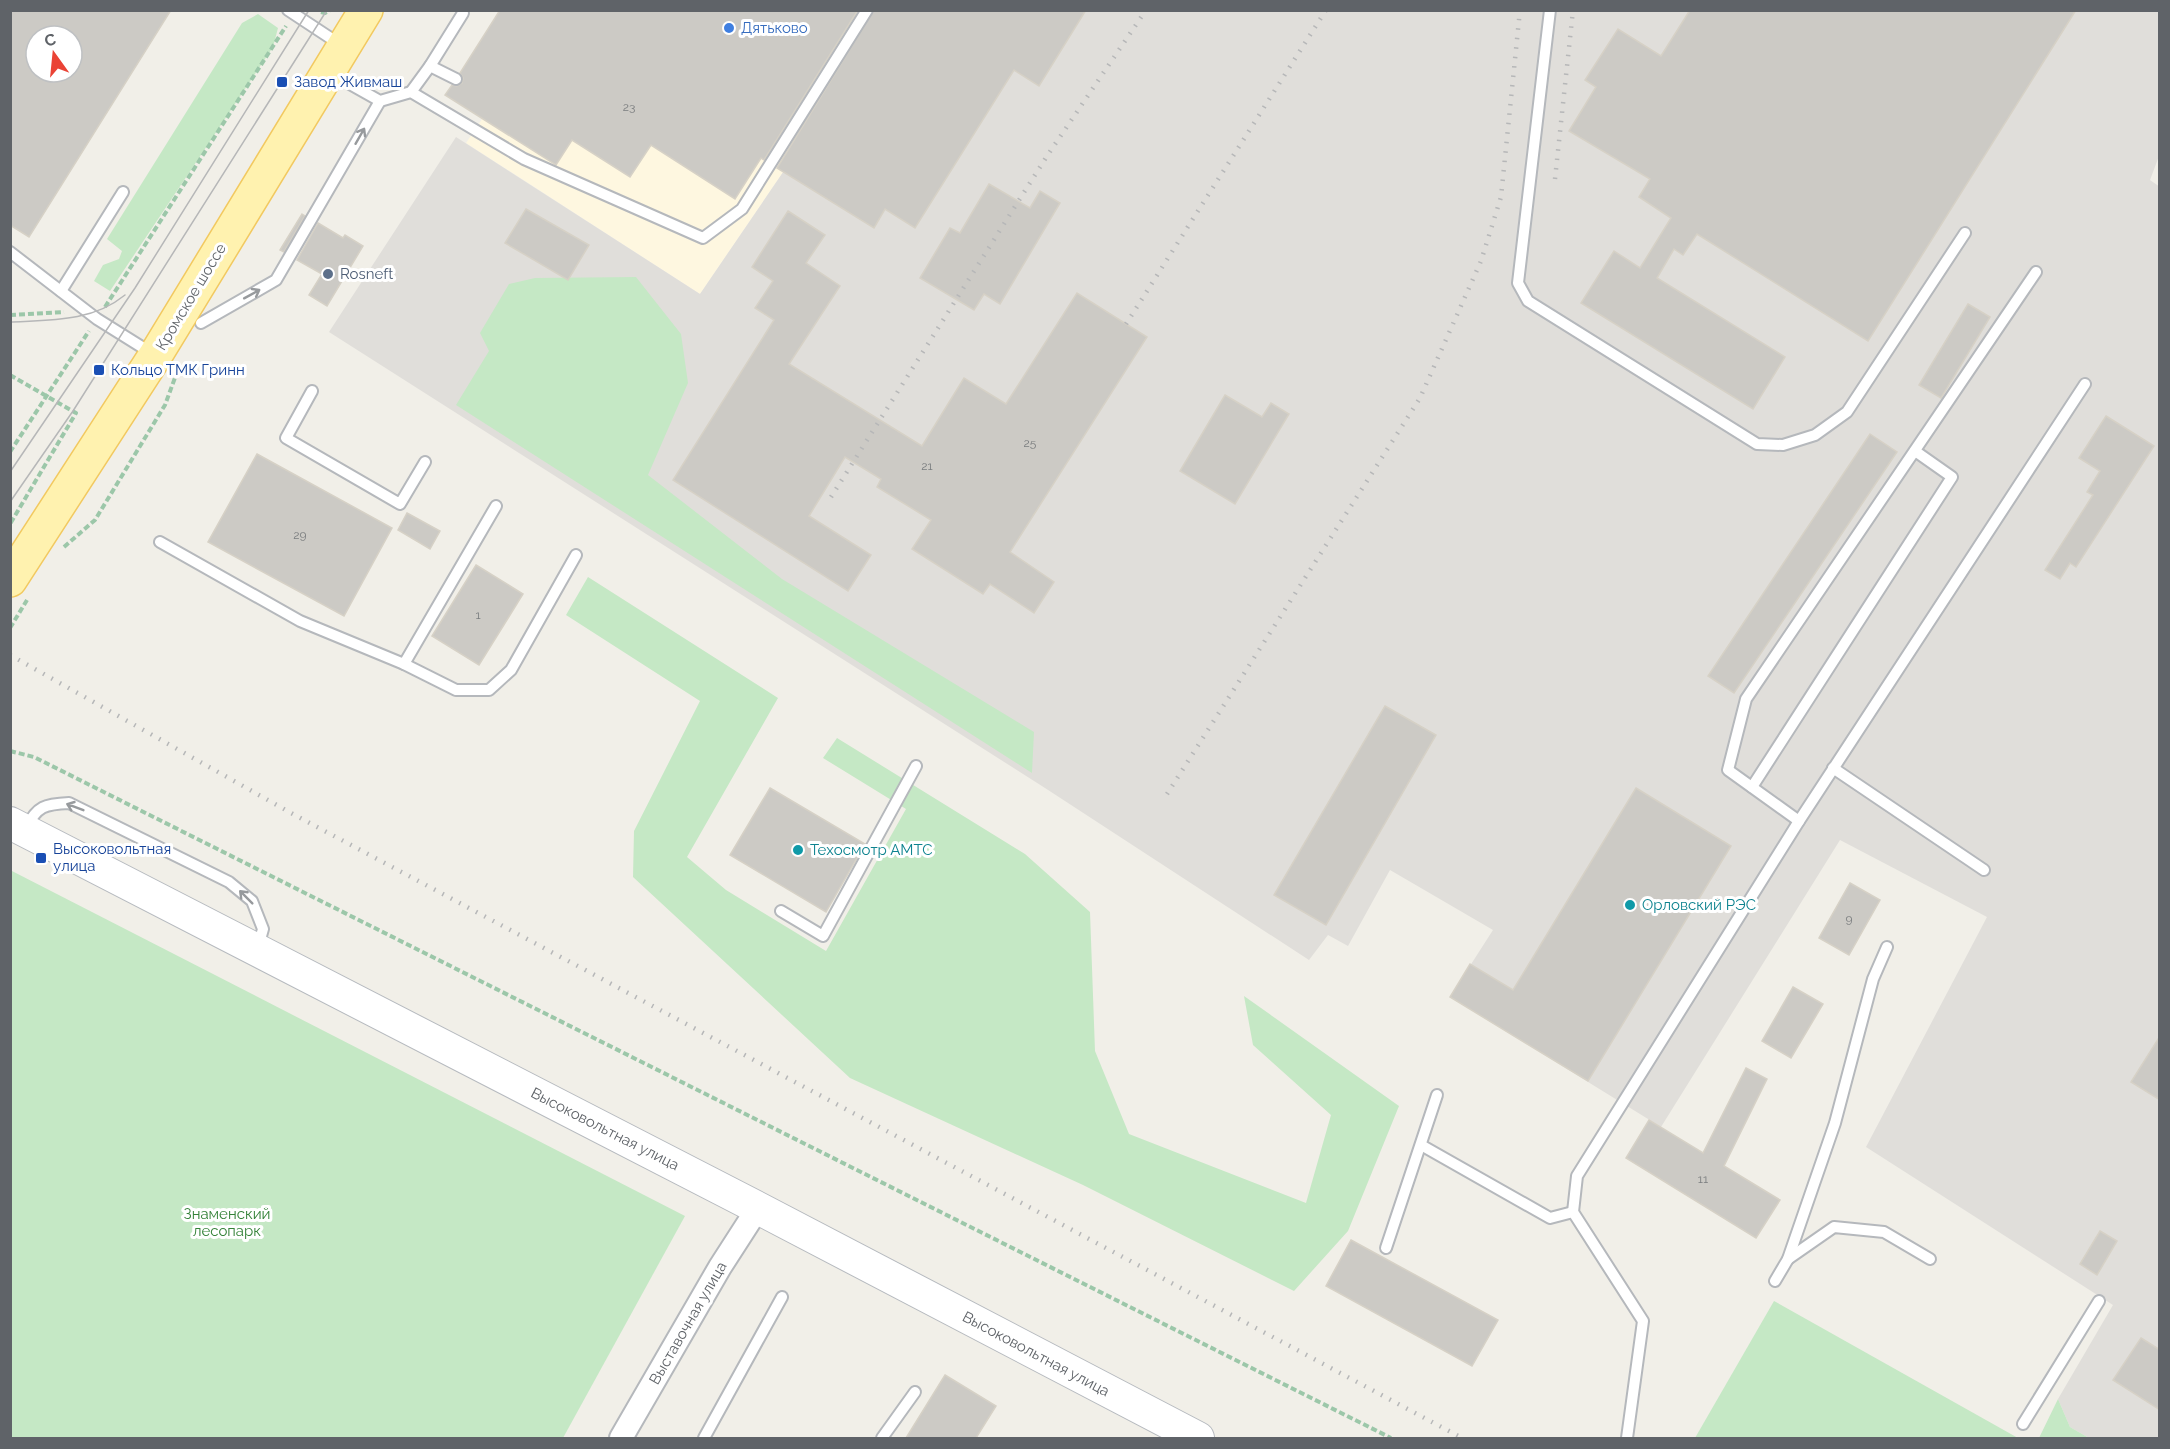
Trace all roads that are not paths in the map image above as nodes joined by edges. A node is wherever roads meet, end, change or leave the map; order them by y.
1 (366, 10) edge
2 (867, 10) edge
3 (1550, 10) edge
4 (291, 12) edge
5 (463, 13) dead end
6 (336, 60) junction
7 (430, 66) junction
8 (456, 79) dead end
9 (411, 92) junction
10 (380, 101) junction
11 (123, 192) dead end
12 (1965, 232) dead end
13 (10, 252) edge
14 (2036, 272) dead end
15 (61, 291) junction
16 (201, 323) dead end
17 (166, 363) junction
18 (2085, 384) dead end
19 (312, 392) dead end
20 (1915, 451) junction
21 (425, 462) dead end
22 (496, 506) dead end
23 (160, 542) dead end
24 (576, 555) dead end
25 (16, 571) edge
26 (404, 664) junction
27 (916, 766) dead end
28 (1833, 768) junction
29 (1752, 787) junction
30 (1798, 821) junction
31 (18, 827) edge
32 (1984, 870) dead end
33 (781, 911) dead end
34 (1887, 947) dead end
35 (257, 950) junction
36 (1437, 1095) dead end
37 (1421, 1144) junction
38 (758, 1208) junction
39 (1574, 1212) junction
40 (1386, 1248) dead end
41 (1788, 1259) junction
42 (1930, 1259) dead end
43 (1775, 1281) dead end
44 (782, 1297) dead end
45 (2099, 1301) dead end
46 (915, 1392) dead end
47 (2023, 1424) dead end
48 (621, 1438) edge
49 (704, 1438) edge
50 (882, 1438) edge
51 (1198, 1438) edge
52 (1626, 1438) edge

1 - 6 main road, Кромское шоссе
2 - 9 lane
3 - 12 lane
4 - 6 lane
5 - 7 lane
6 - 10 lane
6 - 17 main road, Кромское шоссе
7 - 8 lane
7 - 9 lane
9 - 10 lane
16 -> 10 lane
11 - 15 lane
13 - 15 lane
14 - 20 lane
15 - 17 lane
17 - 25 main road, Кромское шоссе
18 - 28 lane
19 - 21 lane
20 - 29 lane
20 - 29 lane
22 - 26 lane
23 - 26 lane
24 - 26 lane
27 - 33 lane
28 - 30 lane
28 - 32 lane
29 - 30 lane
30 - 39 lane
31 - 35 main road, Высоковольтная улица
35 -> 31 lane
34 - 41 lane
35 - 38 main road, Высоковольтная улица
36 - 37 lane
37 - 39 lane
37 - 40 lane
38 - 48 street, Выставочная улица
38 - 51 main road, Высоковольтная улица
39 - 52 lane
41 - 42 lane
41 - 43 lane
44 - 49 lane
45 - 47 lane
46 - 50 lane

